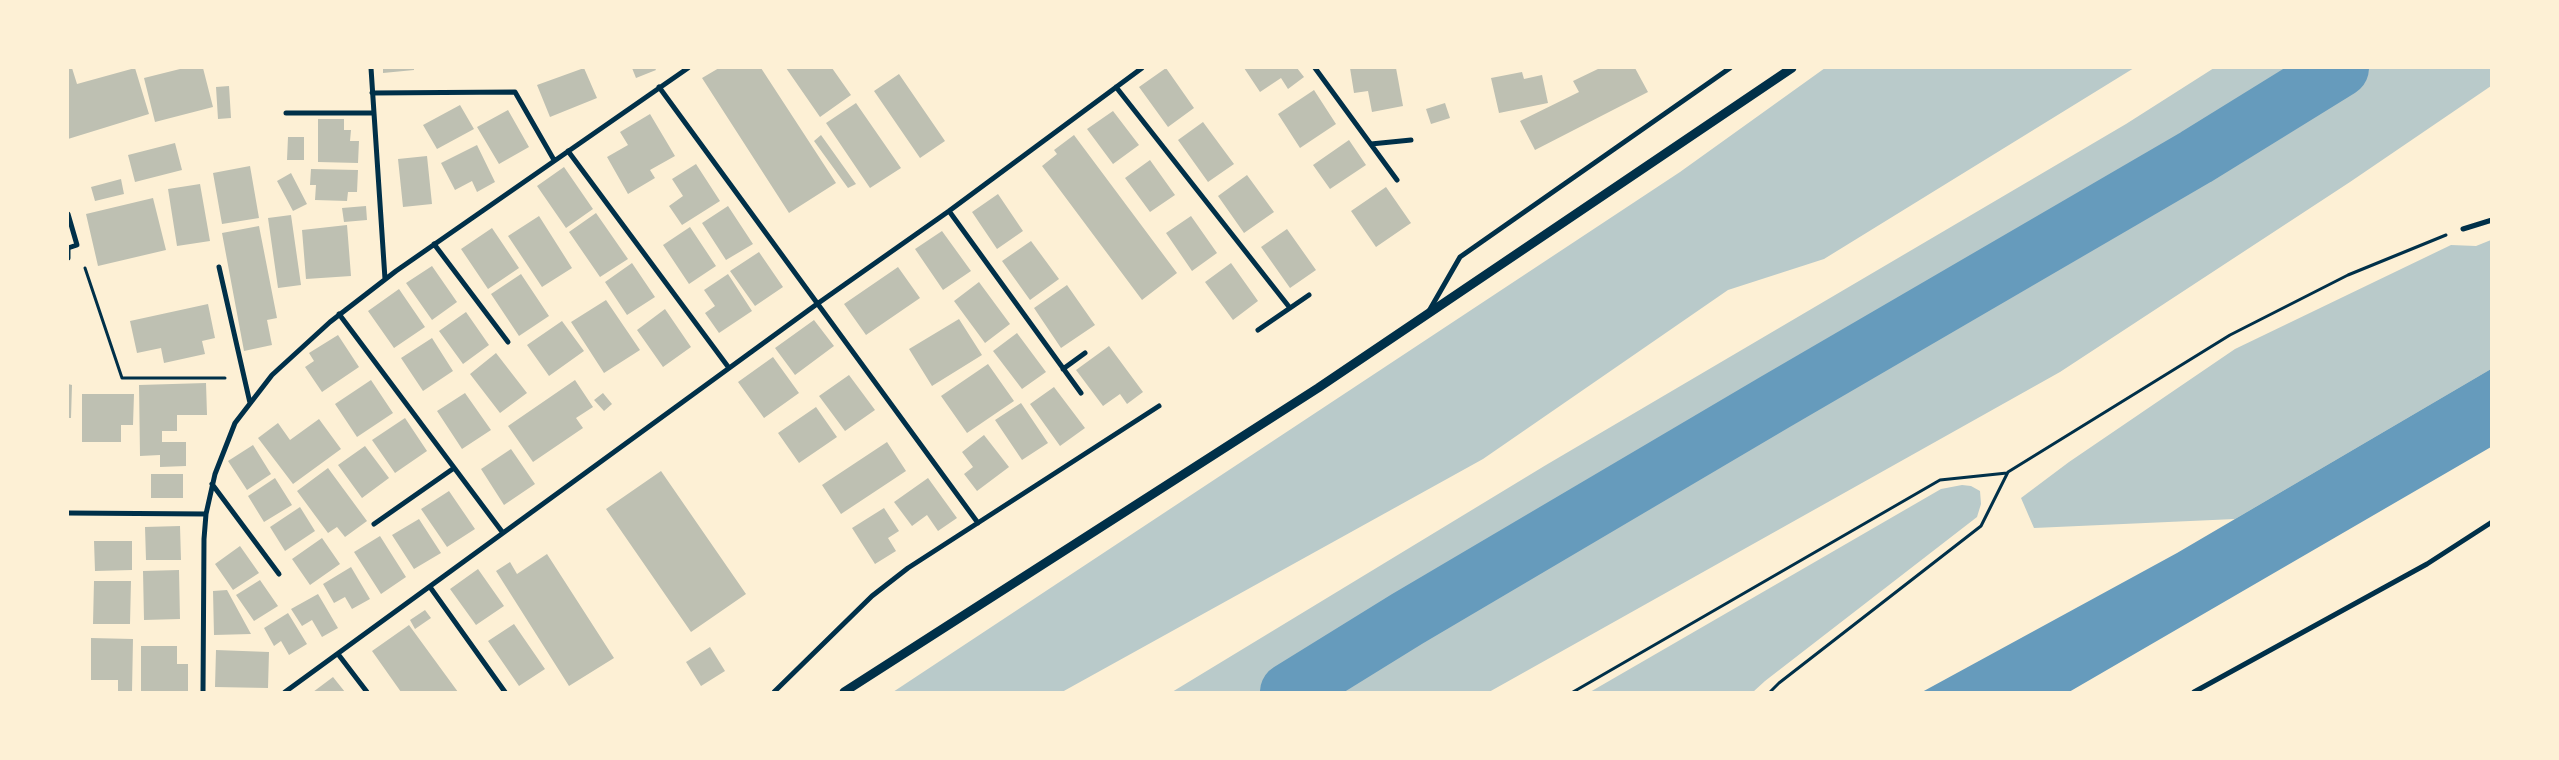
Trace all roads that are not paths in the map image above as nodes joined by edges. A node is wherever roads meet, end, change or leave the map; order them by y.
1 (371, 68) edge
2 (688, 68) edge
3 (1142, 68) edge
4 (1315, 68) edge
5 (1730, 68) edge
6 (1792, 68) edge
7 (1116, 86) junction
8 (659, 87) junction
9 (372, 94) junction
10 (286, 113) dead end
11 (374, 113) junction
12 (1411, 140) dead end
13 (1371, 144) junction
14 (568, 151) junction
15 (554, 160) junction
16 (1397, 180) dead end
17 (949, 211) junction
18 (68, 214) edge
19 (2492, 220) edge
20 (2463, 228) road end
21 (434, 244) junction
22 (68, 248) edge
23 (68, 258) edge
24 (219, 267) dead end
25 (385, 280) junction
26 (1309, 295) dead end
27 (817, 304) junction
28 (1290, 308) junction
29 (339, 314) junction
30 (1427, 315) junction
31 (1258, 330) dead end
32 (508, 342) dead end
33 (1085, 353) dead end
34 (729, 368) junction
35 (1063, 369) junction
36 (1081, 393) dead end
37 (250, 403) junction
38 (1159, 406) dead end
39 (454, 468) junction
40 (212, 484) junction
41 (68, 513) edge
42 (206, 514) junction
43 (2492, 522) edge
44 (978, 523) junction
45 (374, 524) dead end
46 (503, 533) junction
47 (279, 574) dead end
48 (430, 587) junction
49 (338, 654) junction
50 (203, 692) edge
51 (285, 692) edge
52 (368, 692) edge
53 (504, 692) edge
54 (774, 692) edge
55 (844, 692) edge
56 (2194, 692) edge

1 - 9 street
2 - 8 street
3 - 7 street
4 - 13 street
5 - 30 street
6 - 30 street
7 - 17 street
7 - 28 street
8 - 14 street
8 - 27 street
9 - 11 street
9 - 15 street
10 - 11 street
11 - 25 street
12 - 13 street
13 - 16 street
14 - 15 street
14 - 34 street
15 - 21 street
17 - 27 street
17 - 35 street
18 - 22 street
19 - 20 street
21 - 25 street
21 - 32 street
22 - 23 street
24 - 37 street
25 - 29 street
26 - 28 street
27 - 34 street
27 - 44 street
28 - 31 street
29 - 37 street
29 - 39 street
30 - 55 street
33 - 35 street
34 - 46 street
35 - 36 street
37 - 40 street
38 - 44 street
39 - 45 street
39 - 46 street
40 - 42 street
40 - 47 street
41 - 42 street
42 - 50 street
43 - 56 street
44 - 54 street
46 - 48 street
48 - 49 street
48 - 53 street
49 - 51 street
49 - 52 street

